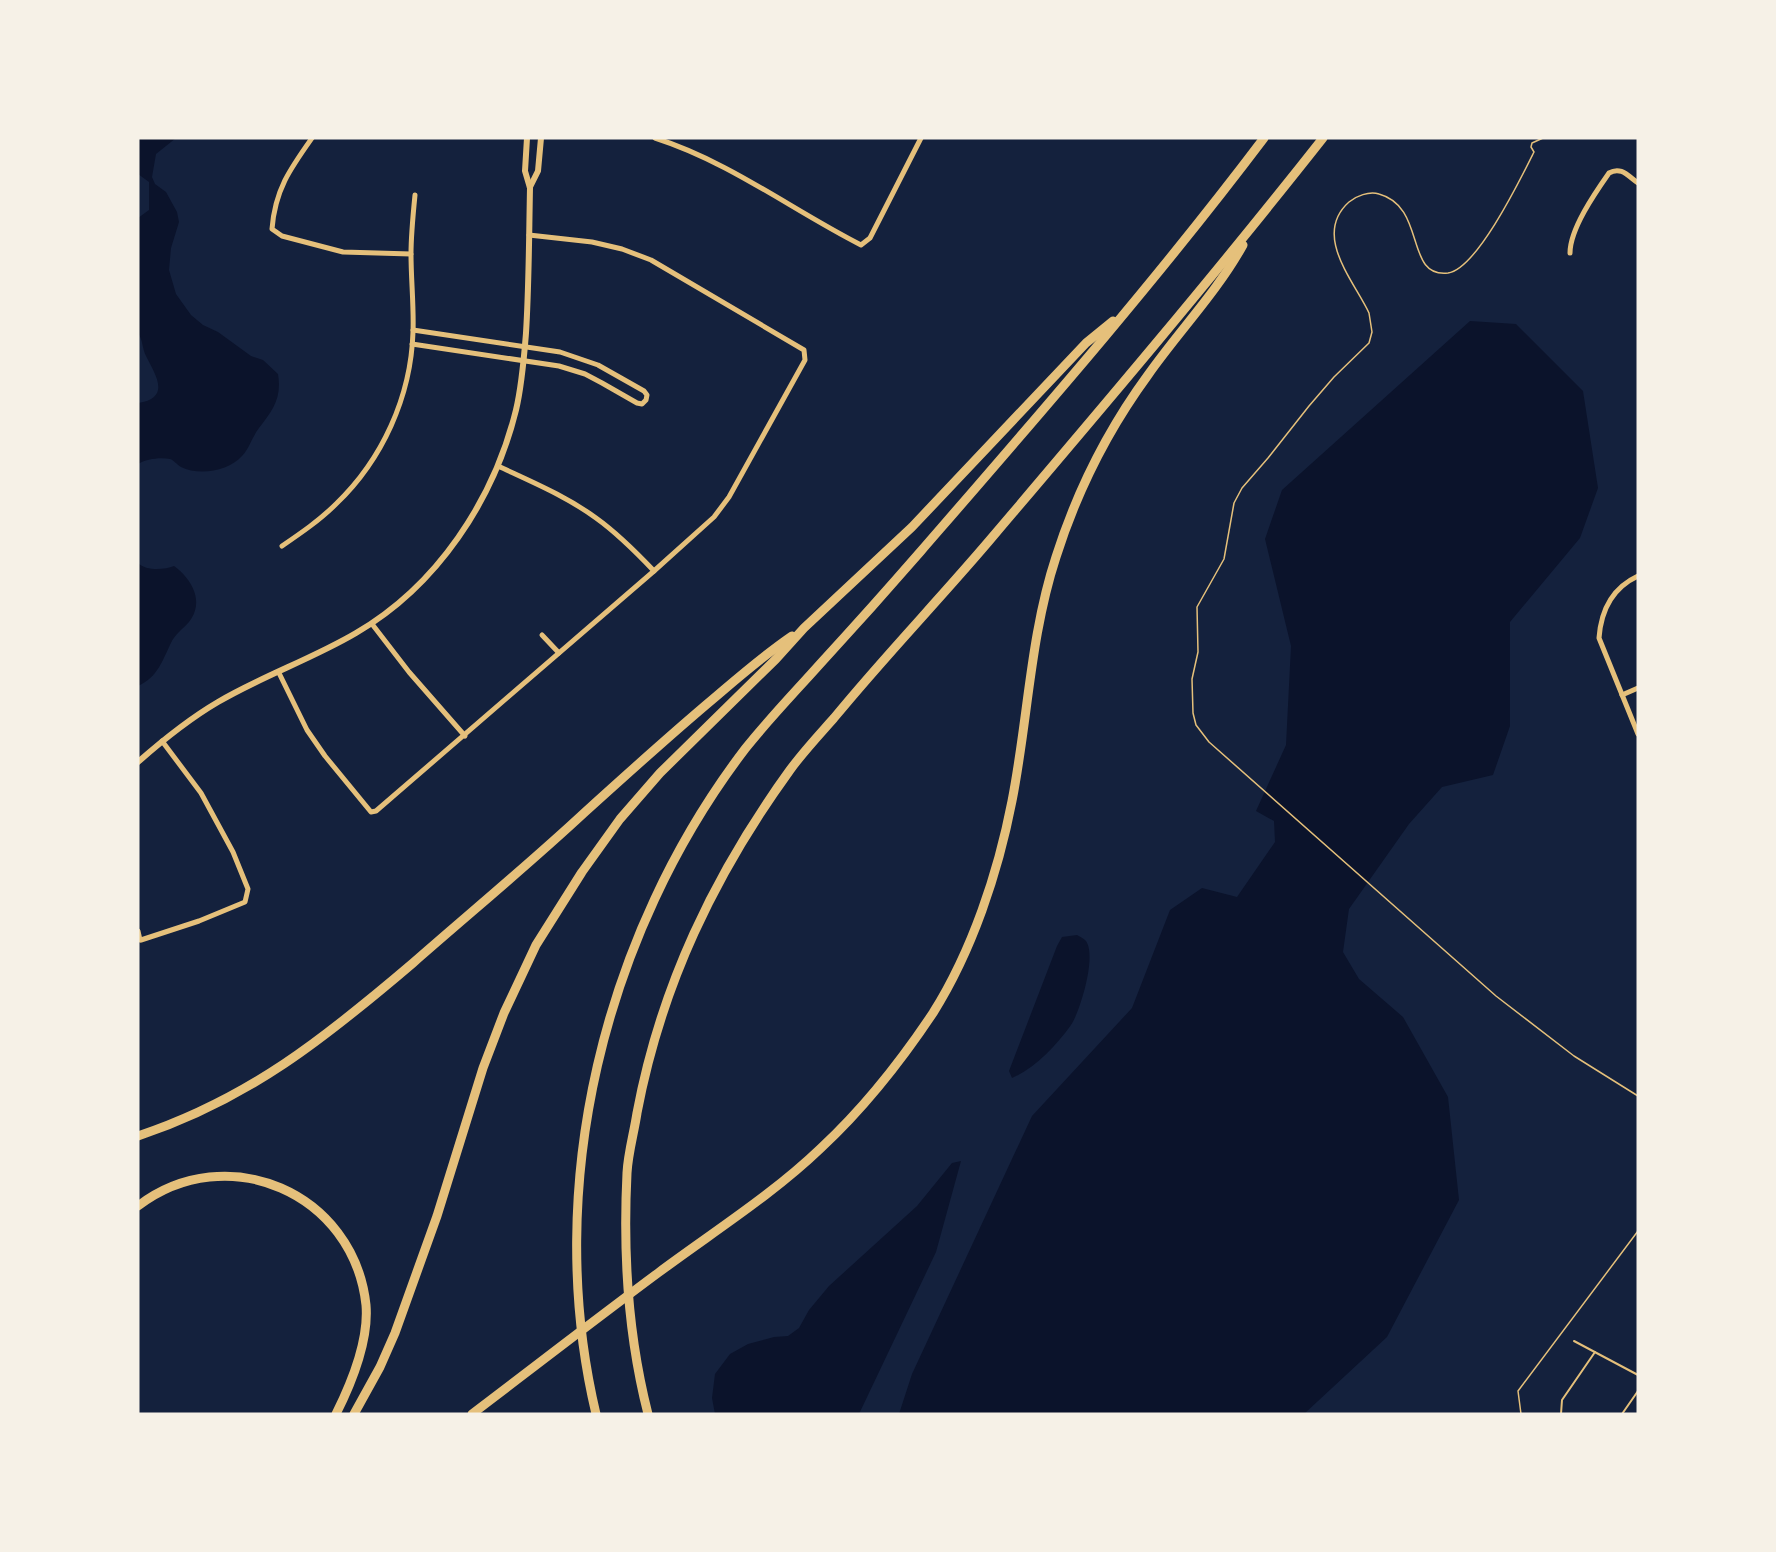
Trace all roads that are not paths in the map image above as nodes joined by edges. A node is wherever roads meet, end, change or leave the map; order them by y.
1 (312, 138) edge
2 (527, 138) edge
3 (541, 138) edge
4 (655, 138) edge
5 (921, 138) edge
6 (1264, 138) edge
7 (1323, 138) edge
8 (1638, 183) edge
9 (530, 188) junction
10 (415, 195) dead end
11 (1253, 227) junction
12 (529, 235) junction
13 (1570, 253) dead end
14 (411, 254) junction
15 (1129, 308) junction
16 (413, 330) junction
17 (412, 344) junction
18 (525, 347) junction
19 (524, 361) junction
20 (498, 466) junction
21 (282, 546) dead end
22 (654, 571) junction
23 (1638, 576) edge
24 (372, 624) junction
25 (804, 628) junction
26 (542, 635) dead end
27 (559, 653) junction
28 (279, 673) junction
29 (1638, 688) edge
30 (1622, 695) junction
31 (1638, 734) edge
32 (465, 736) junction
33 (162, 741) junction
34 (138, 762) edge
35 (138, 931) edge
36 (139, 940) edge
37 (138, 1137) edge
38 (138, 1206) edge
39 (1574, 1341) dead end
40 (1595, 1352) junction
41 (1638, 1375) edge
42 (1638, 1391) edge
43 (336, 1414) edge
44 (354, 1414) edge
45 (472, 1414) edge
46 (596, 1414) edge
47 (648, 1414) edge
48 (1561, 1414) edge
49 (1622, 1414) edge

1 - 14 street
2 - 9 street
3 - 9 street
4 - 5 street
6 - 15 highway
7 - 11 highway
8 - 13 street
9 - 12 street
10 - 14 street
11 - 45 highway
11 - 47 highway
12 - 18 street
12 - 22 street
14 - 16 street
15 - 25 highway
15 - 46 highway
16 - 17 street
16 - 18 street
17 - 19 street
17 - 21 street
18 - 19 street
18 - 19 street
19 - 20 street
20 - 22 street
20 - 24 street
22 - 27 street
23 - 30 street
24 - 28 street
24 - 32 street
25 - 37 highway
25 - 44 highway
26 - 27 street
27 - 32 street
28 - 32 street
28 - 33 street
29 - 30 street
30 - 31 street
33 - 34 street
33 - 36 street
35 - 36 street
38 - 43 highway
39 - 40 lane
40 - 41 lane
40 - 48 lane
42 - 49 lane

